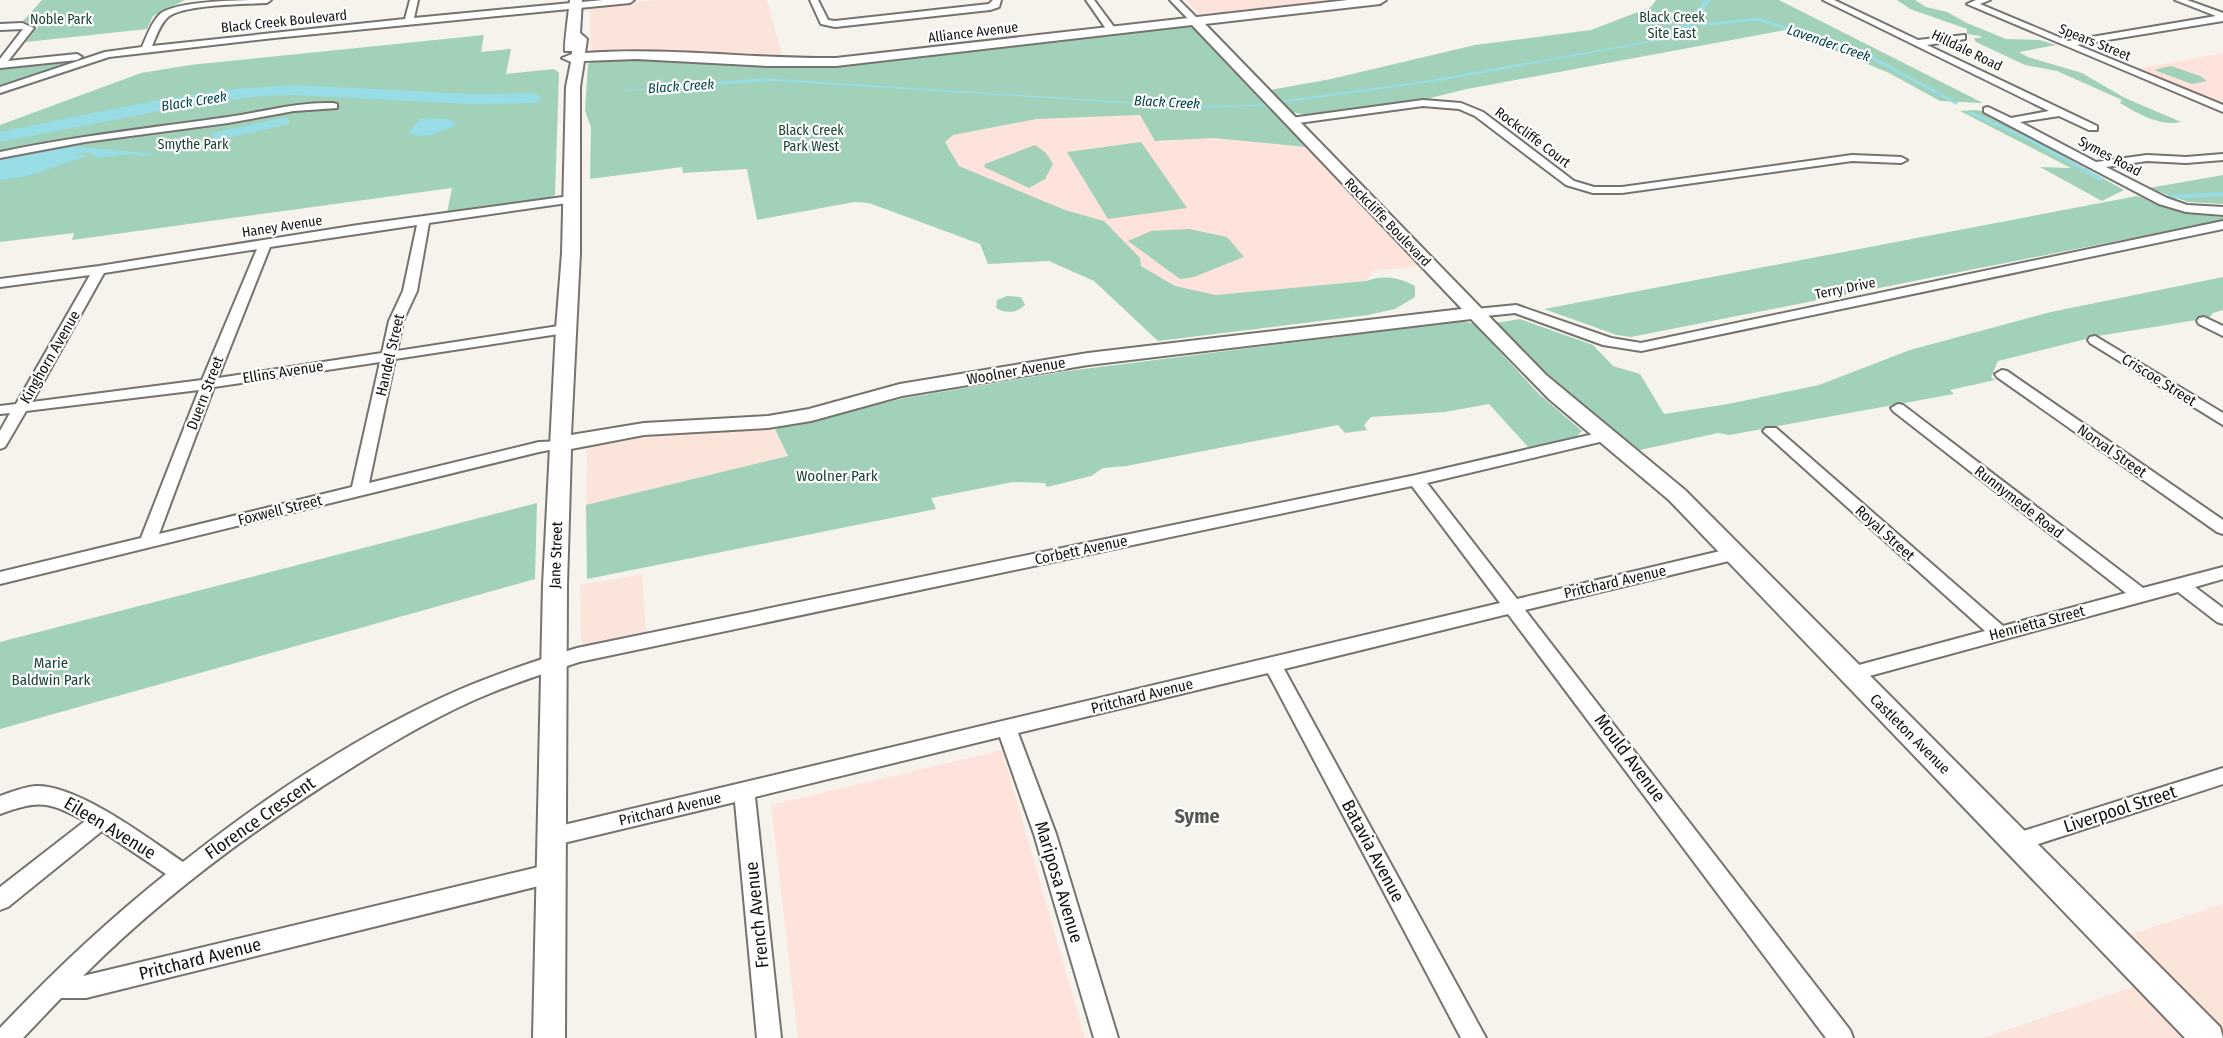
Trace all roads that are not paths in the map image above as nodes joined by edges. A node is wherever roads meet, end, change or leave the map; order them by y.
1 (267, 0) edge
2 (414, 0) edge
3 (630, 0) edge
4 (814, 0) edge
5 (997, 0) edge
6 (1090, 0) edge
7 (1174, 0) edge
8 (1380, 0) edge
9 (1827, 0) edge
10 (1984, 0) edge
11 (2179, 0) edge
12 (577, 3) edge
13 (2223, 17) edge
14 (1195, 21) junction
15 (408, 22) junction
16 (0, 27) edge
17 (1112, 31) junction
18 (1962, 37) dead end
19 (1918, 43) junction
20 (2066, 44) junction
21 (145, 50) junction
22 (108, 54) junction
23 (574, 57) junction
24 (0, 65) edge
25 (0, 90) edge
26 (333, 106) dead end
27 (2223, 109) edge
28 (1988, 110) dead end
29 (2061, 112) junction
30 (1285, 116) junction
31 (2010, 121) junction
32 (2093, 128) dead end
33 (0, 155) edge
34 (2223, 158) edge
35 (1901, 160) dead end
36 (2095, 165) junction
37 (570, 200) junction
38 (2223, 211) edge
39 (424, 220) junction
40 (2223, 225) edge
41 (265, 244) junction
42 (99, 270) junction
43 (0, 283) edge
44 (1476, 313) junction
45 (2204, 321) dead end
46 (565, 329) junction
47 (2223, 332) edge
48 (2095, 340) dead end
49 (390, 356) junction
50 (2002, 374) dead end
51 (208, 384) junction
52 (22, 407) junction
53 (1898, 408) dead end
54 (0, 410) edge
55 (2223, 420) edge
56 (1771, 431) dead end
57 (1607, 436) junction
58 (0, 444) edge
59 (560, 444) junction
60 (1416, 480) junction
61 (359, 491) junction
62 (2223, 528) edge
63 (147, 543) junction
64 (1733, 554) junction
65 (2223, 573) edge
66 (0, 578) edge
67 (2181, 585) junction
68 (2140, 595) junction
69 (1514, 606) junction
70 (2223, 617) edge
71 (2000, 634) junction
72 (555, 663) junction
73 (1273, 664) junction
74 (1851, 674) junction
75 (1007, 729) junction
76 (2223, 776) edge
77 (744, 792) junction
78 (0, 805) edge
79 (101, 820) junction
80 (551, 837) junction
81 (2017, 842) junction
82 (182, 873) junction
83 (551, 874) junction
84 (0, 900) edge
85 (58, 986) junction
86 (8, 1038) edge
87 (549, 1038) edge
88 (769, 1038) edge
89 (1106, 1038) edge
90 (1474, 1038) edge
91 (1841, 1038) edge
92 (2208, 1038) edge

1 - 21 street
2 - 15 street
3 - 12 street, Black Creek Boulevard
4 - 5 street
6 - 17 street
7 - 14 street, Rockcliffe Boulevard
8 - 14 street, Alliance Avenue
9 - 19 street, Hilldale Road
10 - 20 street, Spears Street
11 - 13 street
12 - 15 street, Black Creek Boulevard
12 - 23 street
13 - 20 street
14 - 17 street, Alliance Avenue
14 - 30 street, Rockcliffe Boulevard
15 - 21 street, Black Creek Boulevard
16 - 24 street
17 - 23 street, Alliance Avenue
18 - 19 street
19 - 29 street, Hilldale Road
20 - 27 street, Spears Street
21 - 22 street, Black Creek Boulevard
22 - 24 street
22 - 25 street, Black Creek Boulevard
23 - 37 street, Jane Street
26 - 33 street
28 - 31 street, Symes Road
29 - 31 street
29 - 32 street, Hilldale Road
30 - 35 street, Rockcliffe Court
30 - 44 street, Rockcliffe Boulevard
31 - 36 street, Symes Road
34 - 36 street
36 - 38 street, Symes Road
37 - 39 street, Haney Avenue
37 - 46 street, Jane Street
39 - 41 street, Haney Avenue
39 - 49 street, Handel Street
40 - 44 street, Terry Drive
41 - 42 street, Haney Avenue
41 - 51 street, Duern Street
42 - 43 street, Haney Avenue
42 - 52 street, Kinghorn Avenue
44 - 57 street, Rockcliffe Boulevard
44 - 59 street, Woolner Avenue
45 - 47 street
46 - 49 street, Ellins Avenue
46 - 59 street, Jane Street
48 - 55 street, Criscoe Street
49 - 51 street, Ellins Avenue
49 - 61 street, Handel Street
50 - 62 street, Norval Street
51 - 52 street, Ellins Avenue
51 - 63 street, Duern Street
52 - 54 street, Ellins Avenue
52 - 58 street, Kinghorn Avenue
53 - 68 street, Runnymede Road
56 - 71 street, Royal Street
57 - 60 street, Corbett Avenue
57 - 64 street, Castleton Avenue
59 - 61 street, Foxwell Street
59 - 72 street, Jane Street
60 - 69 street, Mould Avenue
60 - 72 street, Corbett Avenue
61 - 63 street, Foxwell Street
63 - 66 street, Foxwell Street
64 - 69 street, Pritchard Avenue
64 - 74 street, Castleton Avenue
65 - 67 street, Henrietta Street
67 - 68 street, Henrietta Street
67 - 70 street
68 - 71 street, Henrietta Street
69 - 73 street, Pritchard Avenue
69 - 91 street, Mould Avenue
71 - 74 street, Henrietta Street
72 - 80 street, Jane Street
72 - 82 street, Florence Crescent
73 - 75 street, Pritchard Avenue
73 - 90 street, Batavia Avenue
74 - 81 street, Castleton Avenue
75 - 77 street, Pritchard Avenue
75 - 89 street, Mariposa Avenue
76 - 81 street, Liverpool Street
77 - 80 street, Pritchard Avenue
77 - 88 street, French Avenue
78 - 79 street, Eileen Avenue
79 - 82 street, Eileen Avenue
79 - 84 street
80 - 83 street, Jane Street
81 - 92 street, Castleton Avenue
82 - 85 street, Florence Crescent
83 - 85 street, Pritchard Avenue
83 - 87 street, Jane Street
85 - 86 street, Florence Crescent

